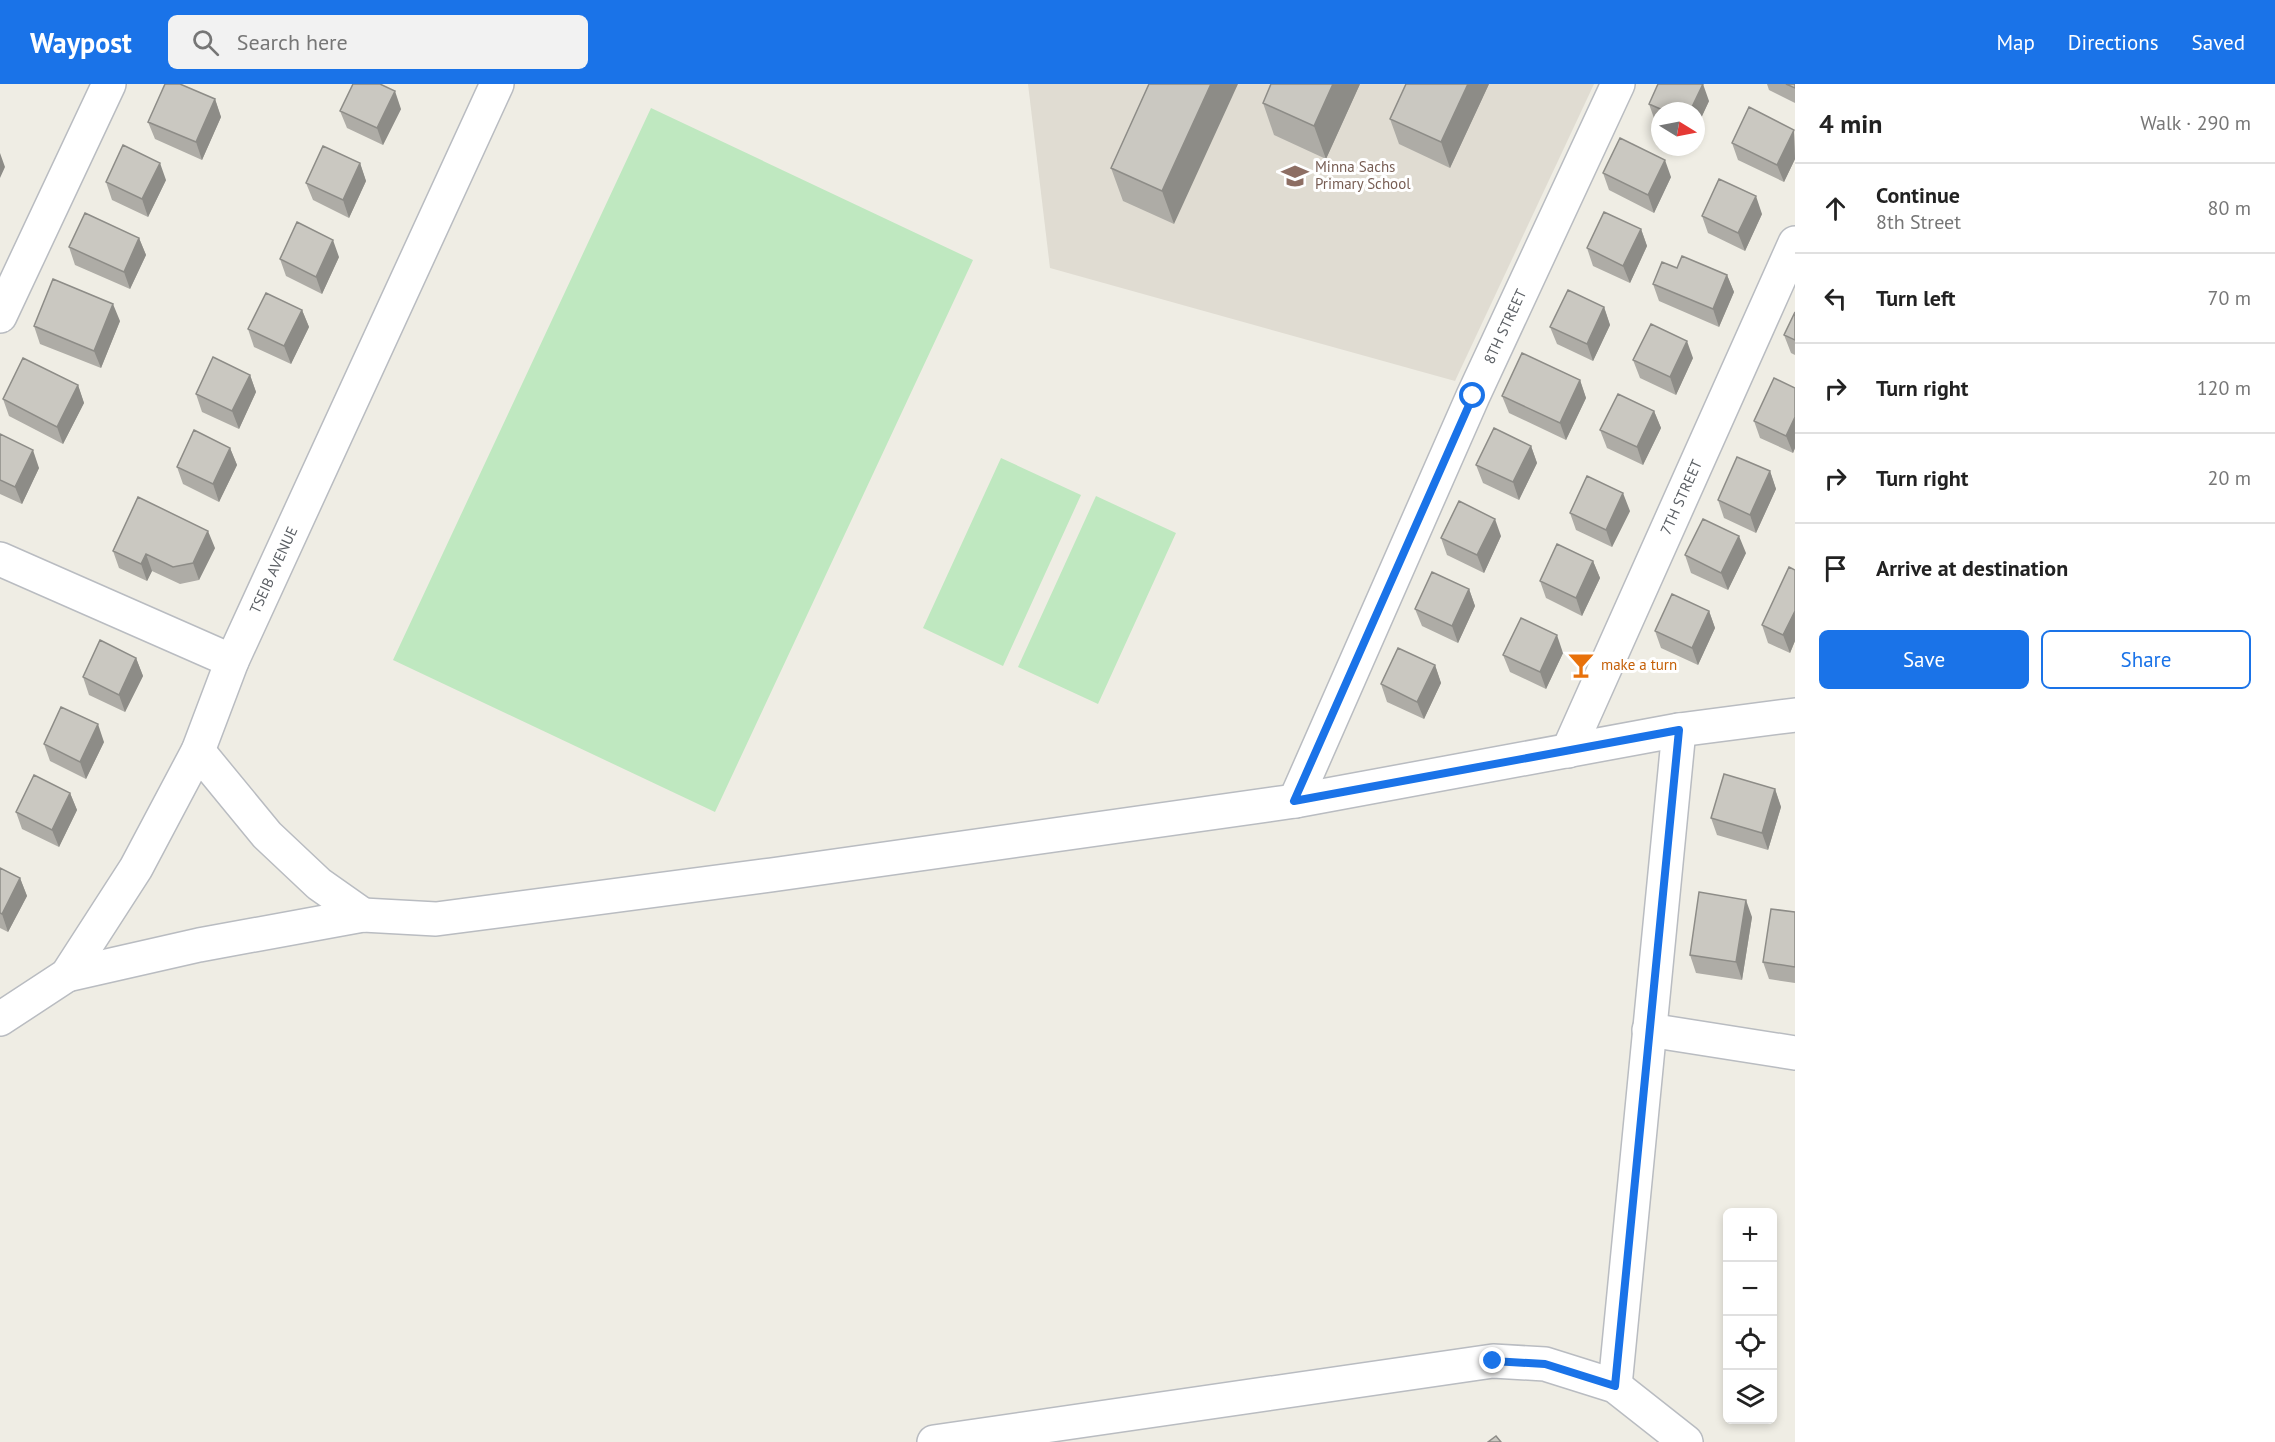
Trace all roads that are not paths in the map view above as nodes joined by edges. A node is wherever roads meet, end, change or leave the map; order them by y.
1 (109, 84) edge
2 (497, 84) edge
3 (1618, 84) edge
4 (1795, 243) edge
5 (0, 316) edge
6 (0, 559) edge
7 (232, 661) junction
8 (1795, 715) edge
9 (1679, 730) junction
10 (198, 751) junction
11 (1568, 751) junction
12 (1294, 801) junction
13 (363, 915) junction
14 (66, 975) junction
15 (0, 1020) edge
16 (1649, 1030) junction
17 (1795, 1053) edge
18 (1615, 1386) junction
19 (934, 1442) edge
20 (1686, 1442) edge

1 - 5 street
2 - 7 street, TSEIB AVENUE
3 - 12 street, 8TH STREET
4 - 11 street, 7TH STREET
6 - 7 street
7 - 10 street, TSEIB AVENUE
8 - 9 street
9 - 11 street
9 - 16 street
10 - 13 street
10 - 14 street, TSEIB AVENUE
11 - 12 street
12 - 13 street
13 - 14 street
14 - 15 street, TSEIB AVENUE
16 - 17 street
16 - 18 street
18 - 19 street
18 - 20 street

